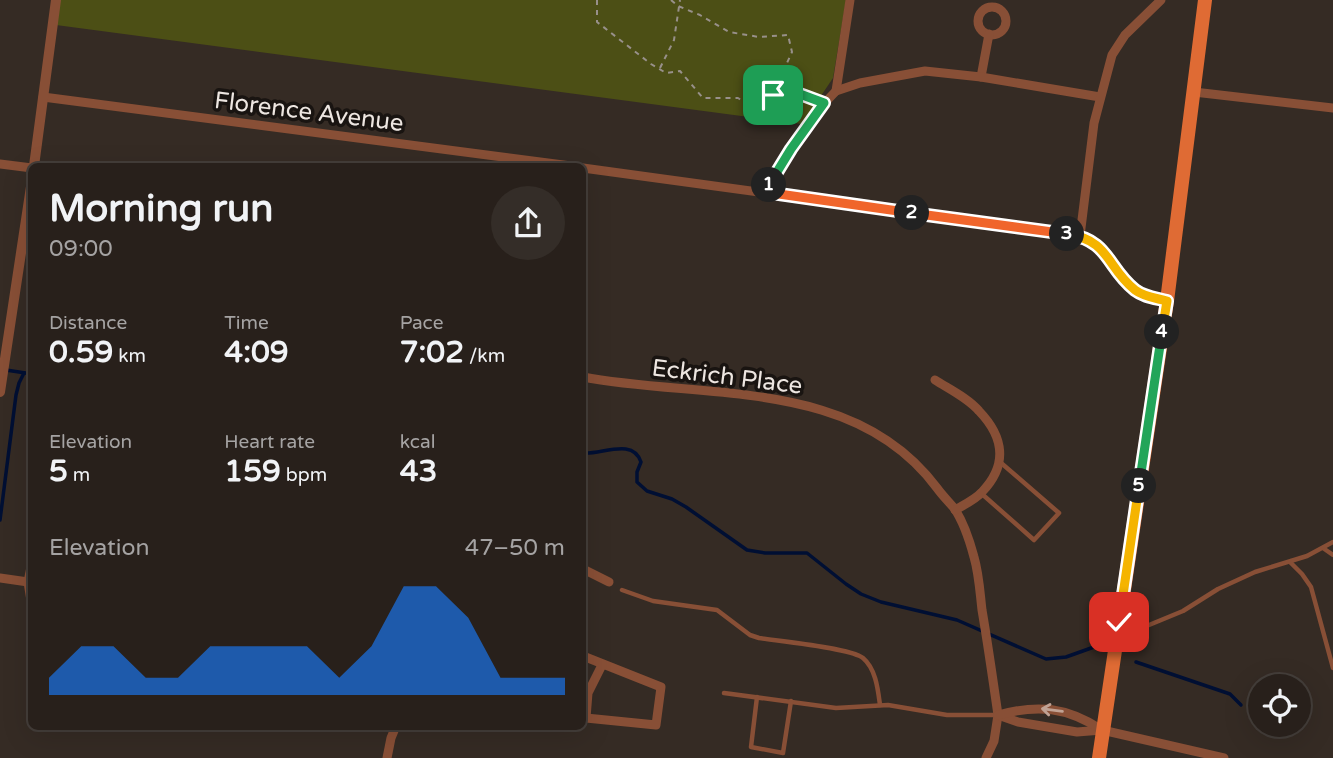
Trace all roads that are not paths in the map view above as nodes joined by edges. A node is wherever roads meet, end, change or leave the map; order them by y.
1 (56, 0) edge
2 (850, 0) edge
3 (1161, 0) edge
4 (1205, 0) edge
5 (989, 34) dead end
6 (981, 77) junction
7 (836, 91) junction
8 (1194, 92) junction
9 (43, 97) junction
10 (1100, 97) junction
11 (1333, 108) edge
12 (33, 163) edge
13 (548, 163) edge
14 (0, 164) edge
15 (28, 167) edge
16 (586, 168) edge
17 (765, 192) junction
18 (28, 204) edge
19 (1080, 236) junction
20 (1167, 301) junction
21 (3, 351) edge
22 (586, 377) edge
23 (935, 380) dead end
24 (0, 392) edge
25 (1000, 462) junction
26 (982, 493) junction
27 (955, 510) junction
28 (1333, 542) edge
29 (1323, 548) junction
30 (1333, 555) edge
31 (1289, 562) junction
32 (586, 570) edge
33 (0, 578) edge
34 (28, 578) edge
35 (27, 582) junction
36 (609, 582) dead end
37 (28, 587) edge
38 (622, 590) dead end
39 (1119, 622) junction
40 (586, 657) edge
41 (602, 665) junction
42 (1333, 668) edge
43 (724, 693) dead end
44 (757, 697) junction
45 (790, 701) junction
46 (880, 705) junction
47 (998, 715) junction
48 (394, 730) edge
49 (1102, 730) junction
50 (387, 758) edge
51 (986, 758) edge
52 (1099, 758) edge
53 (1224, 758) edge

1 - 9 street
2 - 7 street
3 - 10 street
4 - 8 main road
5 - 6 street
6 - 7 street
6 - 10 street
7 - 17 street
8 - 11 street
8 - 20 main road
9 - 12 street
9 - 13 street, Florence Avenue
10 - 19 street
14 - 15 street
16 - 17 street
17 - 19 street
18 - 21 street
19 - 20 street
20 - 39 main road
21 - 24 street
22 - 27 street, Eckrich Place
23 - 25 street
25 - 26 street
25 - 26 lane
26 - 27 street
27 - 47 street, Eckrich Place
28 - 29 lane
29 - 30 lane
29 - 31 lane
31 - 39 lane
31 - 42 lane
32 - 36 street
33 - 35 street
34 - 35 street
35 - 37 street
38 - 46 lane
39 - 49 main road
40 - 41 street
41 - 41 street
43 - 44 lane
44 - 45 lane
44 - 45 lane
45 - 46 lane
46 - 47 lane
47 - 49 street
49 -> 47 street
47 - 51 street
48 - 50 street
49 - 52 main road
49 - 53 street

